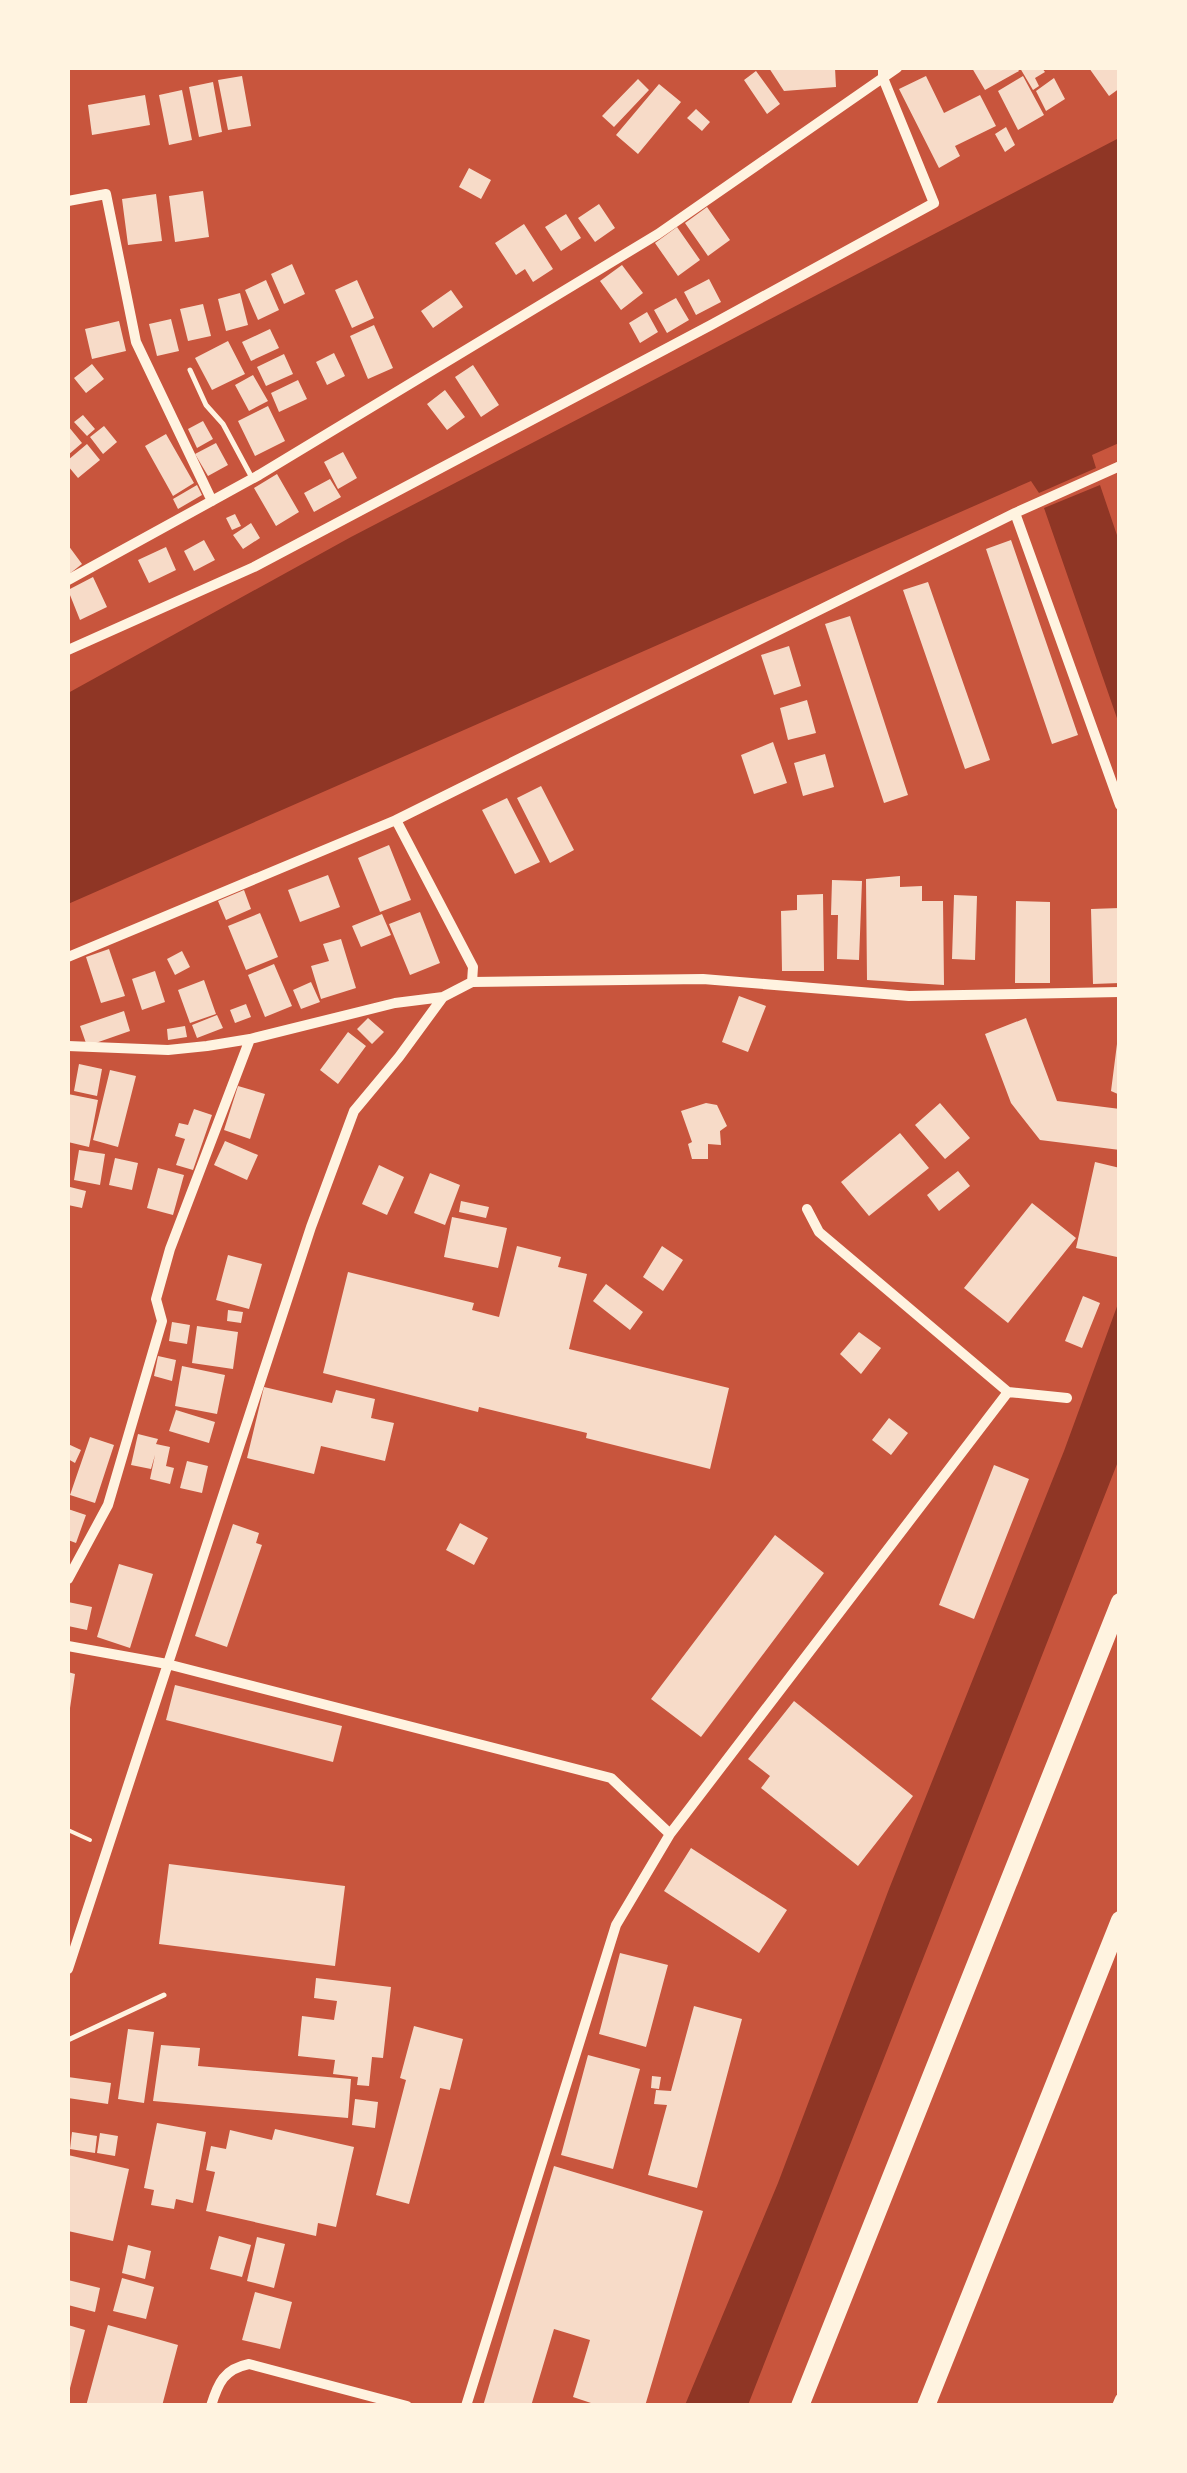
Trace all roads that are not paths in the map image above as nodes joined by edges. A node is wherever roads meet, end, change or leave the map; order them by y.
1 (897, 68) edge
2 (883, 73) edge
3 (68, 202) edge
4 (190, 370) dead end
5 (1120, 466) edge
6 (252, 479) junction
7 (212, 502) junction
8 (1016, 513) junction
9 (68, 580) edge
10 (68, 650) edge
11 (1120, 805) edge
12 (396, 820) junction
13 (68, 956) edge
14 (472, 982) junction
15 (1120, 992) edge
16 (443, 996) junction
17 (250, 1039) junction
18 (68, 1046) edge
19 (807, 1209) dead end
20 (1008, 1392) junction
21 (1066, 1398) dead end
22 (68, 1579) edge
23 (1120, 1602) edge
24 (68, 1646) edge
25 (167, 1664) junction
26 (670, 1834) junction
27 (1120, 1920) edge
28 (68, 1969) edge
29 (164, 1995) dead end
30 (68, 2040) edge
31 (211, 2406) edge
32 (407, 2406) edge
33 (466, 2406) edge
34 (800, 2406) edge
35 (926, 2406) edge

1 - 2 street
2 - 6 street
2 - 10 street
3 - 7 street
4 - 6 lane
5 - 8 street
6 - 7 street
7 - 9 street
8 - 11 street
8 - 12 street
12 - 13 street
12 - 14 street
14 - 15 street
14 - 16 street
16 - 17 street
16 - 25 street
17 - 18 street
17 - 22 street
19 - 20 street
20 - 21 street
20 - 26 street
23 - 34 main road
24 - 25 street
25 - 26 street
25 - 28 street
26 - 33 street
27 - 35 main road
29 - 30 lane
31 - 32 street

